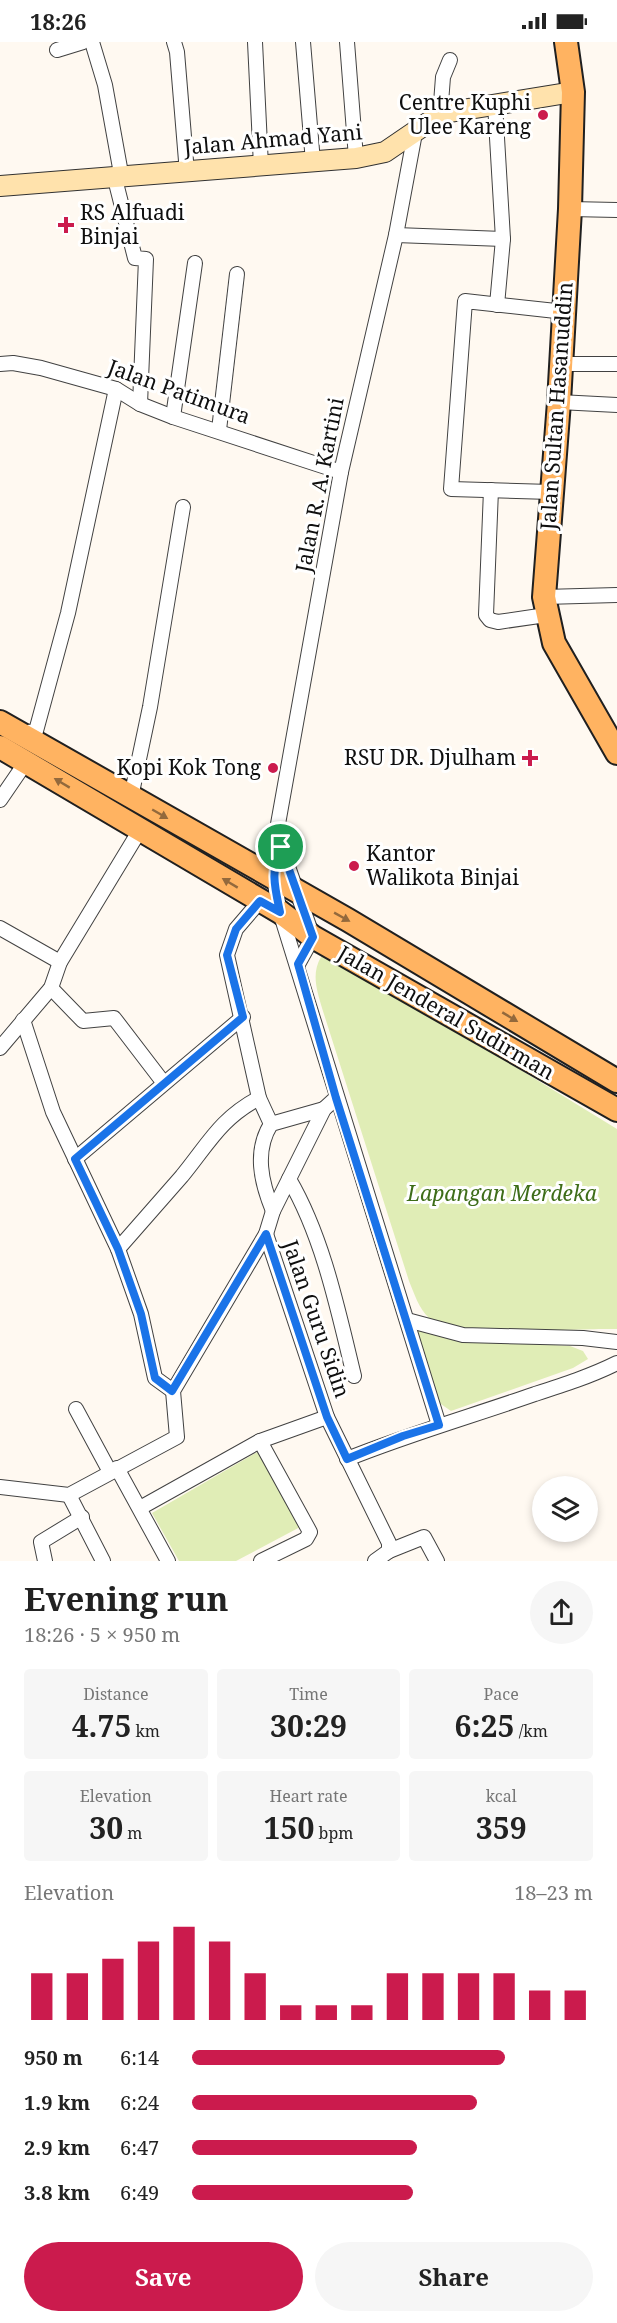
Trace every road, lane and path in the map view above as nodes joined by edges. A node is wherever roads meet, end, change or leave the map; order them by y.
1 (83, 42) edge
2 (92, 42) edge
3 (174, 42) edge
4 (255, 42) edge
5 (303, 42) edge
6 (347, 42) edge
7 (566, 42) edge
8 (57, 50) dead end
9 (450, 60) dead end
10 (573, 92) junction
11 (495, 104) junction
12 (440, 116) junction
13 (415, 133) junction
14 (356, 158) junction
15 (313, 162) junction
16 (261, 166) junction
17 (187, 173) junction
18 (119, 179) junction
19 (0, 186) edge
20 (570, 209) junction
21 (617, 210) edge
22 (396, 235) junction
23 (503, 239) junction
24 (195, 263) dead end
25 (237, 274) dead end
26 (496, 305) junction
27 (565, 312) junction
28 (0, 364) edge
29 (560, 364) junction
30 (617, 364) edge
31 (116, 390) junction
32 (559, 402) junction
33 (140, 404) junction
34 (617, 405) edge
35 (173, 417) junction
36 (219, 430) junction
37 (341, 472) junction
38 (492, 490) junction
39 (551, 492) junction
40 (183, 507) dead end
41 (617, 595) edge
42 (545, 606) junction
43 (0, 722) edge
44 (20, 733) junction
45 (614, 741) edge
46 (0, 747) edge
47 (26, 762) junction
48 (131, 797) junction
49 (0, 800) edge
50 (140, 830) junction
51 (281, 847) junction
52 (273, 878) junction
53 (300, 894) junction
54 (260, 901) junction
55 (280, 912) junction
56 (0, 928) edge
57 (313, 937) junction
58 (60, 962) junction
59 (298, 964) junction
60 (447, 980) junction
61 (51, 988) junction
62 (431, 1005) junction
63 (243, 1017) junction
64 (23, 1020) junction
65 (0, 1048) edge
66 (617, 1081) edge
67 (163, 1082) junction
68 (259, 1098) junction
69 (336, 1098) junction
70 (324, 1109) junction
71 (617, 1110) edge
72 (271, 1124) junction
73 (75, 1159) junction
74 (289, 1179) junction
75 (273, 1211) junction
76 (266, 1234) junction
77 (118, 1249) junction
78 (407, 1320) junction
79 (617, 1342) edge
80 (617, 1363) edge
81 (354, 1376) dead end
82 (172, 1391) junction
83 (76, 1409) dead end
84 (327, 1417) junction
85 (439, 1425) junction
86 (260, 1441) junction
87 (347, 1459) junction
88 (114, 1470) junction
89 (0, 1487) edge
90 (69, 1495) junction
91 (140, 1508) junction
92 (82, 1517) junction
93 (389, 1551) junction
94 (45, 1561) edge
95 (103, 1561) edge
96 (168, 1561) edge
97 (261, 1561) edge
98 (375, 1561) edge
99 (437, 1561) edge

1 - 8 street
2 - 18 street
3 - 17 street
4 - 16 street
5 - 15 street
6 - 14 street
7 - 10 main road, Jalan Sultan Hasanuddin
9 - 12 street
10 - 11 street, Jalan Ahmad Yani
10 - 20 main road, Jalan Sultan Hasanuddin
11 - 12 street, Jalan Ahmad Yani
11 - 23 street
12 - 13 street, Jalan Ahmad Yani
13 - 14 street, Jalan Ahmad Yani
13 - 22 street, Jalan R. A. Kartini
14 - 15 street, Jalan Ahmad Yani
15 - 16 street, Jalan Ahmad Yani
16 - 17 street, Jalan Ahmad Yani
17 - 18 street, Jalan Ahmad Yani
18 - 19 street, Jalan Ahmad Yani
18 - 33 street
20 - 21 street
20 - 27 main road, Jalan Sultan Hasanuddin
22 - 23 street
22 - 37 street, Jalan R. A. Kartini
23 - 26 street
24 - 35 street
25 - 36 street
26 - 27 street
26 - 38 street
27 - 29 main road, Jalan Sultan Hasanuddin
28 - 31 street, Jalan Patimura
29 - 30 street
29 - 32 main road, Jalan Sultan Hasanuddin
31 - 33 street, Jalan Patimura
31 - 44 street
32 - 34 street
32 - 39 main road, Jalan Sultan Hasanuddin
33 - 35 street, Jalan Patimura
35 - 36 street, Jalan Patimura
36 - 37 street, Jalan Patimura
37 - 51 street, Jalan R. A. Kartini
38 - 39 street
38 - 42 street
39 - 42 main road, Jalan Sultan Hasanuddin
40 - 48 street
41 - 42 street
42 - 45 main road, Jalan Sultan Hasanuddin
43 - 44 main road, Jalan Jenderal Sudirman
44 - 48 main road, Jalan Jenderal Sudirman
46 - 47 main road, Jalan Jenderal Sudirman
47 - 49 street
50 -> 47 main road, Jalan Jenderal Sudirman
48 -> 52 main road, Jalan Jenderal Sudirman
54 -> 50 main road, Jalan Jenderal Sudirman
50 - 58 street
51 - 52 street, Jalan R. A. Kartini
51 - 53 street, Jalan R. A. Kartini
52 - 53 main road, Jalan Jenderal Sudirman
52 - 55 street, Jalan R. A. Kartini
53 - 57 street, Jalan R. A. Kartini
53 -> 60 main road, Jalan Jenderal Sudirman
54 - 55 main road, Jalan Jenderal Sudirman
54 - 63 street
55 - 57 main road, Jalan Jenderal Sudirman
55 - 59 street, Jalan R. A. Kartini
56 - 58 street
57 - 59 street
57 - 62 main road, Jalan Jenderal Sudirman
58 - 61 street
59 - 69 street, Jalan R. A. Kartini
60 - 62 main road
60 -> 66 main road, Jalan Jenderal Sudirman
61 - 64 street
61 - 67 street
62 - 71 main road, Jalan Jenderal Sudirman
63 - 67 street
63 - 68 street
64 - 65 street
64 - 73 street
67 - 73 street
68 - 72 street
68 - 77 street
69 - 70 street
69 - 78 street, Jalan R. A. Kartini
70 - 72 street
70 - 74 street
72 - 75 street
73 - 77 street
74 - 75 street
74 - 81 street
75 - 76 street
76 - 82 street
76 - 84 street, Jalan Guru Sidin
77 - 82 street
78 - 79 street
78 - 85 street, Jalan R. A. Kartini
80 - 85 street
82 - 88 street
83 - 88 street
84 - 86 street
84 - 87 street, Jalan Guru Sidin
85 - 87 street
86 - 91 street
86 - 97 street
87 - 93 street, Jalan Guru Sidin
88 - 90 street
88 - 91 street
89 - 90 street
90 - 92 street
91 - 96 street
92 - 94 street
92 - 95 street
93 - 98 street
93 - 99 street

